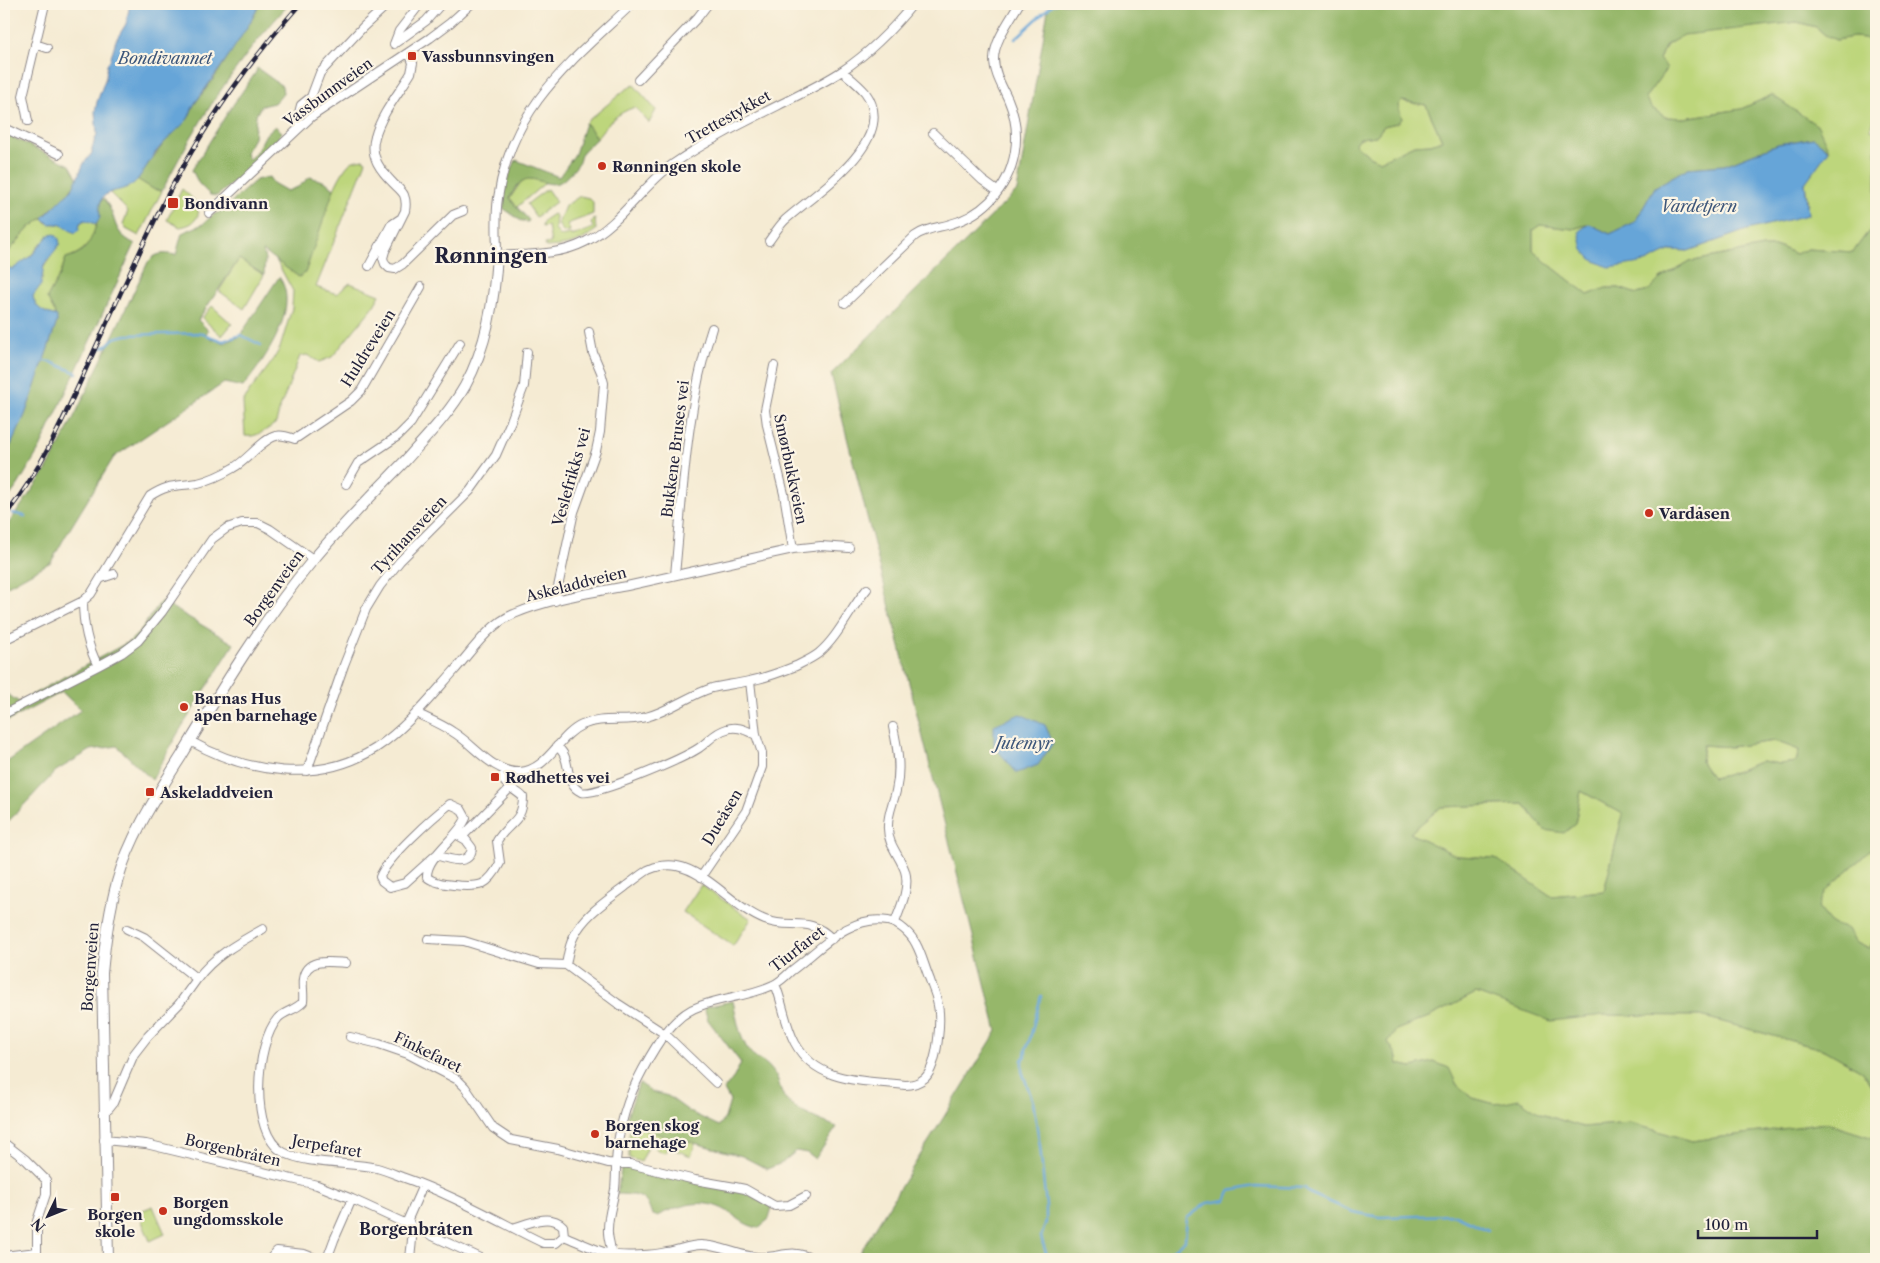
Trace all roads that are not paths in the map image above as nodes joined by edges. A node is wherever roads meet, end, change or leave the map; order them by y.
1 (45, 4) edge
2 (388, 4) edge
3 (420, 4) edge
4 (441, 4) edge
5 (471, 4) edge
6 (632, 4) edge
7 (708, 4) edge
8 (913, 4) edge
9 (1019, 4) edge
10 (35, 44) junction
11 (47, 48) dead end
12 (409, 52) junction
13 (842, 71) junction
14 (638, 80) dead end
15 (28, 121) dead end
16 (4, 128) edge
17 (299, 128) junction
18 (934, 133) dead end
19 (59, 154) dead end
20 (998, 191) junction
21 (463, 211) dead end
22 (209, 213) dead end
23 (402, 218) junction
24 (769, 241) dead end
25 (497, 256) junction
26 (369, 266) dead end
27 (421, 287) dead end
28 (845, 303) dead end
29 (712, 328) dead end
30 (589, 332) dead end
31 (460, 343) dead end
32 (528, 352) dead end
33 (774, 366) dead end
34 (346, 484) dead end
35 (850, 548) dead end
36 (793, 549) junction
37 (313, 559) junction
38 (114, 574) dead end
39 (675, 576) junction
40 (102, 578) junction
41 (867, 589) dead end
42 (83, 601) junction
43 (555, 601) junction
44 (4, 640) edge
45 (98, 666) junction
46 (750, 681) junction
47 (416, 713) junction
48 (4, 714) edge
49 (892, 727) dead end
50 (756, 735) junction
51 (190, 741) junction
52 (557, 746) junction
53 (307, 771) junction
54 (501, 777) dead end
55 (510, 787) junction
56 (459, 836) junction
57 (436, 855) junction
58 (702, 877) junction
59 (895, 922) junction
60 (262, 928) dead end
61 (126, 929) dead end
62 (428, 939) dead end
63 (832, 939) junction
64 (346, 963) dead end
65 (566, 965) junction
66 (197, 980) junction
67 (775, 984) junction
68 (665, 1034) junction
69 (350, 1037) dead end
70 (716, 1083) dead end
71 (104, 1110) junction
72 (104, 1140) junction
73 (4, 1143) edge
74 (616, 1163) junction
75 (423, 1185) junction
76 (806, 1196) dead end
77 (352, 1199) junction
78 (412, 1226) junction
79 (513, 1228) junction
80 (564, 1236) junction
81 (37, 1255) edge
82 (4, 1256) edge
83 (474, 1257) edge
84 (611, 1257) edge
85 (108, 1259) edge
86 (270, 1259) edge
87 (317, 1259) edge
88 (328, 1259) edge
89 (410, 1259) edge
90 (483, 1259) edge
91 (812, 1259) edge

1 - 10 street
2 - 17 street
3 - 4 street
5 - 12 street, Vassbunnveien
6 - 25 street, Borgenveien
7 - 14 street
8 - 13 street, Trettestykket
9 - 20 street
10 - 11 street
10 - 15 street
12 - 17 street, Vassbunnveien
12 - 23 street
13 - 24 street
13 - 25 street, Trettestykket
16 - 19 street
17 - 22 street, Vassbunnveien
18 - 20 street
20 - 28 street
21 - 23 street
23 - 26 street
25 - 37 street, Borgenveien
27 - 40 street, Huldreveien
29 - 39 street, Bukkene Bruses vei
30 - 43 street, Veslefrikks vei
31 - 34 street
32 - 53 street, Tyrihansveien
33 - 36 street, Smørbukkveien
35 - 36 street, Askeladdveien
36 - 39 street, Askeladdveien
37 - 45 street
37 - 51 street, Borgenveien
38 - 40 street
39 - 43 street, Askeladdveien
40 - 42 street, Huldreveien
41 - 46 street
42 - 44 street, Huldreveien
42 - 45 street
43 - 47 street, Askeladdveien
45 - 48 street
46 - 50 street, Dueåsen
46 - 52 street
47 - 52 street
47 - 53 street, Askeladdveien
49 - 59 street
50 - 52 street
50 - 58 street, Dueåsen
51 - 53 street, Askeladdveien
51 - 71 street, Borgenveien
54 - 55 street
55 - 56 street
55 - 57 street
56 - 57 street
56 - 57 street
56 - 57 street
58 - 63 street
58 - 65 street
59 - 63 street, Tiurfaret
59 - 67 street
60 - 66 street
61 - 66 street
62 - 65 street
63 - 67 street, Tiurfaret
64 - 75 street, Jerpefaret
65 - 68 street
66 - 71 street
67 - 68 street, Tiurfaret
68 - 70 street
68 - 74 street, Tiurfaret
69 - 74 street, Finkefaret
71 - 72 street, Borgenveien
72 - 77 street, Borgenbråten
72 - 85 street, Borgenveien
73 - 81 street
74 - 76 street
74 - 84 street, Tiurfaret
75 - 78 street
75 - 79 street, Jerpefaret
77 - 78 street, Borgenbråten
77 - 88 street
78 - 83 street, Borgenbråten
78 - 89 street
79 - 80 street, Jerpefaret
79 - 80 street
80 - 84 street
81 - 82 street
83 - 90 street, Borgenbråten
84 - 91 street
86 - 87 street

